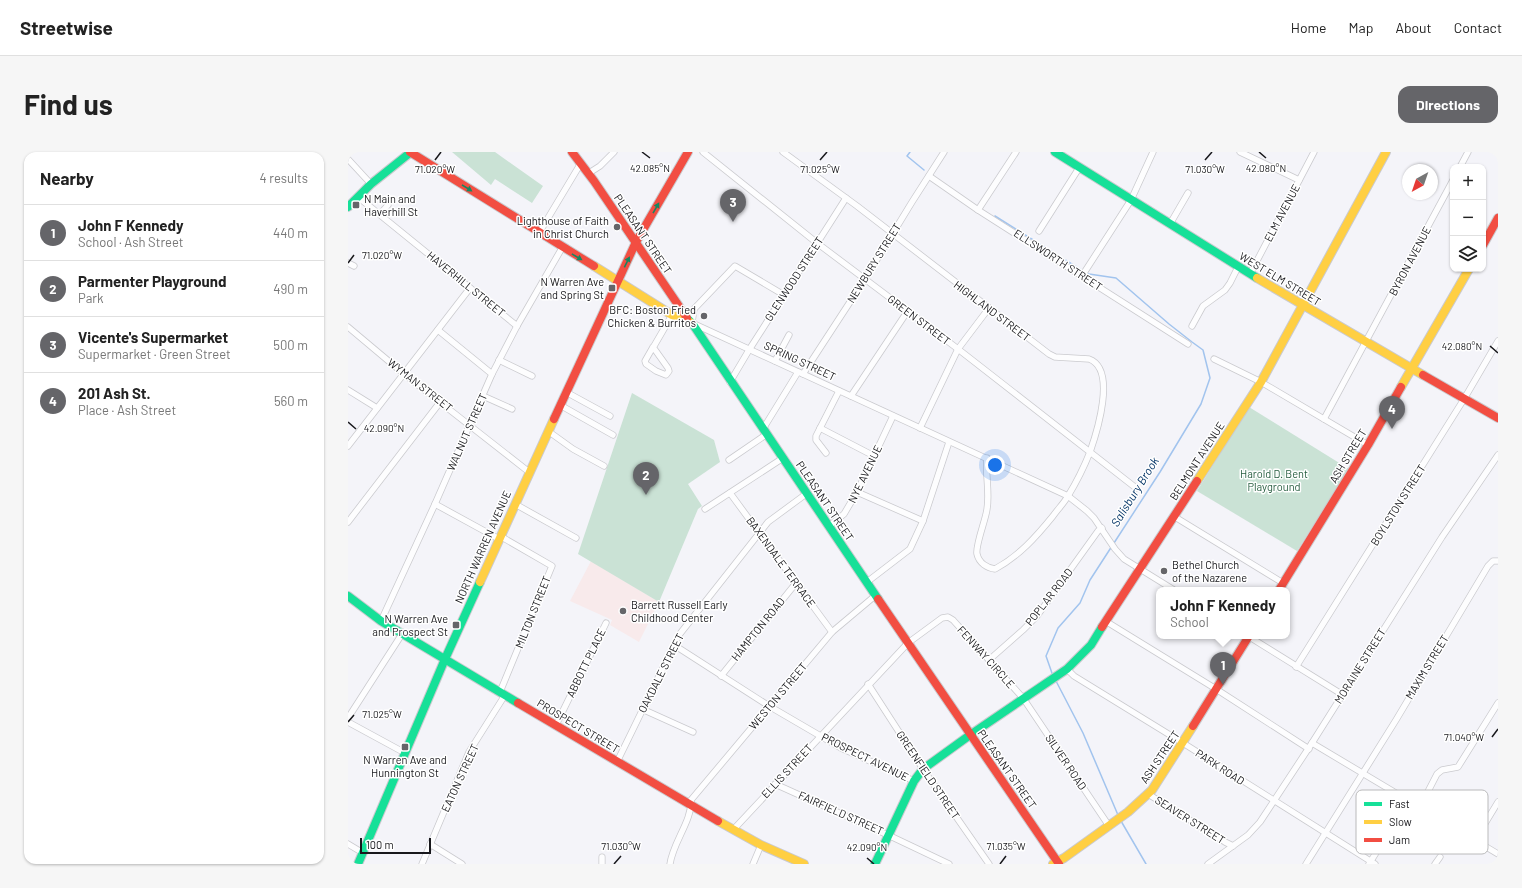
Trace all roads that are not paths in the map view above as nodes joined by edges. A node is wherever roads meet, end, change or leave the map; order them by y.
1 (410, 152) edge
2 (572, 152) edge
3 (614, 152) edge
4 (688, 152) edge
5 (703, 152) edge
6 (783, 152) edge
7 (944, 152) edge
8 (1016, 152) edge
9 (1055, 152) edge
10 (1153, 152) edge
11 (1240, 152) edge
12 (1314, 152) edge
13 (1386, 152) edge
14 (1468, 152) edge
15 (1249, 154) edge
16 (348, 159) edge
17 (581, 163) junction
18 (1462, 164) edge
19 (1079, 168) junction
20 (589, 173) junction
21 (929, 176) junction
22 (1299, 180) junction
23 (371, 184) junction
24 (1450, 186) edge
25 (1188, 193) dead end
26 (358, 197) junction
27 (846, 198) junction
28 (1131, 200) junction
29 (388, 205) dead end
30 (348, 207) edge
31 (978, 210) junction
32 (380, 214) junction
33 (1498, 218) edge
34 (1170, 224) junction
35 (1039, 231) dead end
36 (539, 233) junction
37 (892, 234) junction
38 (1486, 240) edge
39 (636, 242) junction
40 (817, 243) junction
41 (562, 248) junction
42 (348, 262) edge
43 (354, 266) dead end
44 (1238, 267) junction
45 (1467, 272) edge
46 (1084, 273) junction
47 (1250, 274) junction
48 (865, 279) junction
49 (617, 281) junction
50 (470, 288) junction
51 (784, 295) junction
52 (1304, 305) junction
53 (989, 308) junction
54 (907, 312) junction
55 (672, 315) junction
56 (692, 323) junction
57 (517, 326) junction
58 (1192, 326) dead end
59 (348, 327) edge
60 (438, 330) junction
61 (789, 335) dead end
62 (1498, 341) edge
63 (1366, 342) junction
64 (1188, 344) dead end
65 (653, 347) junction
66 (958, 349) junction
67 (749, 350) junction
68 (1214, 359) dead end
69 (499, 360) junction
70 (775, 361) junction
71 (1412, 369) junction
72 (800, 373) junction
73 (404, 374) junction
74 (492, 374) junction
75 (532, 376) dead end
76 (730, 382) junction
77 (1261, 382) junction
78 (348, 390) edge
79 (839, 391) junction
80 (566, 392) junction
81 (483, 396) junction
82 (850, 396) junction
83 (1464, 399) junction
84 (441, 402) junction
85 (560, 405) junction
86 (377, 408) junction
87 (512, 409) dead end
88 (610, 416) dead end
89 (893, 416) junction
90 (1498, 418) edge
91 (1324, 419) junction
92 (470, 424) junction
93 (820, 428) junction
94 (920, 428) junction
95 (548, 432) junction
96 (765, 432) junction
97 (613, 435) dead end
98 (949, 442) junction
99 (1368, 445) junction
100 (348, 446) edge
101 (1090, 452) junction
102 (826, 453) dead end
103 (1498, 455) edge
104 (874, 456) junction
105 (783, 458) junction
106 (987, 458) junction
107 (729, 460) dead end
108 (604, 466) dead end
109 (529, 472) junction
110 (1136, 488) dead end
111 (857, 492) junction
112 (730, 493) junction
113 (806, 494) junction
114 (1068, 496) junction
115 (435, 504) junction
116 (515, 504) junction
117 (705, 509) dead end
118 (1175, 516) junction
119 (923, 521) junction
120 (348, 522) edge
121 (829, 526) junction
122 (1102, 528) junction
123 (759, 534) junction
124 (499, 537) junction
125 (576, 538) dead end
126 (1496, 561) edge
127 (1140, 569) junction
128 (867, 582) junction
129 (796, 583) junction
130 (1169, 587) edge
131 (1281, 587) edge
132 (876, 594) junction
133 (348, 596) edge
134 (381, 621) junction
135 (1107, 622) junction
136 (606, 623) dead end
137 (832, 632) junction
138 (402, 634) junction
139 (1246, 639) edge
140 (1253, 639) edge
141 (908, 643) junction
142 (674, 645) junction
143 (445, 659) junction
144 (989, 660) junction
145 (1296, 667) junction
146 (1067, 668) junction
147 (721, 676) junction
148 (868, 684) junction
149 (1216, 689) junction
150 (503, 694) junction
151 (1343, 695) junction
152 (1023, 698) junction
153 (1498, 703) edge
154 (769, 706) junction
155 (642, 708) junction
156 (348, 718) edge
157 (348, 722) edge
158 (556, 725) junction
159 (693, 732) dead end
160 (970, 735) junction
161 (820, 736) junction
162 (1183, 743) junction
163 (1312, 743) junction
164 (1309, 749) junction
165 (405, 753) junction
166 (617, 762) junction
167 (923, 769) junction
168 (1362, 773) junction
169 (914, 781) junction
170 (775, 784) junction
171 (1392, 790) edge
172 (1429, 790) edge
173 (1148, 794) junction
174 (1275, 802) junction
175 (1498, 802) edge
176 (691, 806) junction
177 (1488, 819) edge
178 (1109, 826) junction
179 (733, 830) junction
180 (1324, 833) junction
181 (888, 834) junction
182 (348, 844) edge
183 (430, 844) junction
184 (760, 845) junction
185 (1233, 846) junction
186 (1488, 848) edge
187 (363, 853) junction
188 (1356, 853) edge
189 (1357, 854) edge
190 (1376, 854) edge
191 (1498, 854) edge
192 (602, 857) dead end
193 (1440, 857) dead end
194 (1056, 863) edge
195 (1371, 863) edge
196 (358, 864) edge
197 (422, 864) edge
198 (462, 864) edge
199 (602, 864) edge
200 (670, 864) edge
201 (753, 864) edge
202 (804, 864) edge
203 (875, 864) edge
204 (949, 864) edge
205 (989, 864) edge
206 (1208, 864) edge
207 (1306, 864) edge
208 (1436, 864) edge

1 - 23 street
1 -> 36 street, SPRING STREET
2 - 17 street, PLEASANT STREET
3 - 20 street
39 -> 4 street, NORTH WARREN AVENUE
5 - 40 street, GREEN STREET
6 - 27 street, HIGHLAND STREET
7 - 21 street, NEWBURY STREET
8 - 31 street
9 - 19 street, WEST ELM STREET
10 - 28 street
11 - 15 street
12 - 22 street, ELM AVENUE
13 - 52 street, BELMONT AVENUE
14 - 18 street
15 - 22 street
16 - 23 street
17 - 20 street, PLEASANT STREET
17 - 36 street
19 - 28 street, WEST ELM STREET
19 - 35 street
20 - 39 street, PLEASANT STREET
21 - 31 street, ELLSWORTH STREET
21 - 37 street, NEWBURY STREET
22 - 47 street, ELM AVENUE
23 - 26 street
24 - 63 street, BYRON AVENUE
25 - 34 street
26 - 30 street
26 - 32 street, HAVERHILL STREET
27 - 37 street, HIGHLAND STREET
27 - 40 street, GLENWOOD STREET
28 - 34 street, WEST ELM STREET
28 - 46 street
29 - 32 street
31 - 46 street, ELLSWORTH STREET
32 - 50 street, HAVERHILL STREET
33 - 38 street
34 - 44 street, WEST ELM STREET
36 - 41 street, SPRING STREET
37 - 48 street, NEWBURY STREET
37 - 53 street, HIGHLAND STREET
49 -> 39 street, NORTH WARREN AVENUE
39 - 56 street, PLEASANT STREET
40 - 48 street, GREEN STREET
40 - 51 street, GLENWOOD STREET
41 -> 49 street, SPRING STREET
41 - 57 street, WALNUT STREET
42 - 43 street
44 - 47 street, WEST ELM STREET
44 - 58 street
45 - 71 street, ASH STREET
46 - 64 street, ELLSWORTH STREET
47 - 52 street, WEST ELM STREET
48 - 54 street, GREEN STREET
48 - 72 street, NEWBURY STREET
49 - 55 street, SPRING STREET
49 - 80 street, NORTH WARREN AVENUE
50 - 57 street, HAVERHILL STREET
50 - 60 street
51 - 56 street
51 - 67 street, GLENWOOD STREET
52 - 63 street, WEST ELM STREET
52 - 77 street, BELMONT AVENUE
53 - 66 street
53 - 101 street, HIGHLAND STREET
54 - 66 street, GREEN STREET
54 - 82 street
55 - 56 street, SPRING STREET
55 - 65 street
56 - 67 street, SPRING STREET
56 - 76 street, PLEASANT STREET
57 - 69 street, WALNUT STREET
59 - 73 street, WYMAN STREET
60 - 73 street
60 - 74 street
61 - 70 street
62 - 83 street, BOYLSTON STREET
63 - 71 street, WEST ELM STREET
63 - 91 street, BYRON AVENUE
65 - 65 street
66 - 94 street
66 - 101 street, GREEN STREET
67 - 70 street, SPRING STREET
67 - 76 street, GLENWOOD STREET
68 - 77 street
69 - 74 street, WALNUT STREET
69 - 75 street
70 - 72 street, SPRING STREET
71 - 83 street, WEST ELM STREET
71 - 99 street, ASH STREET
72 - 79 street, SPRING STREET
72 - 96 street, NEWBURY STREET
73 - 84 street, WYMAN STREET
73 - 86 street
74 - 81 street, WALNUT STREET
76 - 96 street, PLEASANT STREET
77 - 91 street
77 - 118 street, BELMONT AVENUE
78 - 86 street
79 - 82 street, SPRING STREET
79 - 93 street
80 - 85 street, NORTH WARREN AVENUE
80 - 88 street
81 - 87 street
81 - 92 street, WALNUT STREET
82 - 89 street, SPRING STREET
83 - 90 street, WEST ELM STREET
83 - 145 street, BOYLSTON STREET
84 - 92 street, WYMAN STREET
84 - 120 street
85 - 95 street, NORTH WARREN AVENUE
85 - 97 street
86 - 100 street
89 - 94 street, SPRING STREET
89 - 104 street, NYE AVENUE
91 - 99 street
92 - 109 street, WYMAN STREET
92 - 115 street, WALNUT STREET
93 - 102 street
93 - 104 street
94 - 98 street, SPRING STREET
95 - 108 street
95 - 109 street, NORTH WARREN AVENUE
96 - 105 street, PLEASANT STREET
96 - 107 street
98 - 106 street, SPRING STREET
98 - 119 street
99 - 131 street, ASH STREET
101 - 110 street, GREEN STREET
101 - 114 street, HIGHLAND STREET
103 - 151 street, MORAINE STREET
104 - 111 street, NYE AVENUE
105 - 112 street
105 - 113 street, PLEASANT STREET
106 - 114 street, SPRING STREET
106 - 114 street, HIGHLAND STREET
109 - 116 street, NORTH WARREN AVENUE
111 - 119 street
111 - 121 street, NYE AVENUE
112 - 117 street
112 - 123 street, BAXENDALE TERRACE
113 - 121 street, PLEASANT STREET
113 - 123 street, OAKDALE STREET
114 - 122 street, SPRING STREET
115 - 124 street
115 - 134 street, WALNUT STREET
116 - 124 street, NORTH WARREN AVENUE
116 - 125 street
118 - 127 street, BELMONT AVENUE
118 - 131 street
119 - 128 street
121 - 128 street, PLEASANT STREET
122 - 127 street, SPRING STREET
122 - 144 street, POPLAR ROAD
123 - 129 street, BAXENDALE TERRACE
123 - 142 street, OAKDALE STREET
124 - 143 street, NORTH WARREN AVENUE
124 - 150 street, MILTON STREET
126 - 168 street, MAXIM STREET
127 - 130 street, SPRING STREET
127 - 135 street, BELMONT AVENUE
128 - 132 street, PLEASANT STREET
129 - 137 street, BAXENDALE TERRACE
129 - 147 street, HAMPTON ROAD
132 - 137 street, WESTON STREET
132 - 141 street, PLEASANT STREET
133 - 134 street, PROSPECT STREET
134 - 138 street, PROSPECT STREET
135 - 146 street, BELMONT AVENUE
135 - 149 street
136 - 158 street, ABBOTT PLACE
137 - 154 street, WESTON STREET
138 - 143 street, PROSPECT STREET
138 - 156 street
139 - 149 street, ASH STREET
140 - 145 street
141 - 144 street, FENWAY CIRCLE
141 - 148 street, ELLIS STREET
141 - 160 street, PLEASANT STREET
142 - 147 street, PROSPECT AVENUE
142 - 155 street, OAKDALE STREET
143 - 150 street, PROSPECT STREET
143 - 165 street, NORTH WARREN AVENUE
144 - 152 street, FENWAY CIRCLE
145 - 151 street
146 - 152 street, BELMONT AVENUE
146 - 162 street, PARK ROAD
147 - 154 street, PROSPECT AVENUE
148 - 161 street, ELLIS STREET
148 - 167 street, GREENFIELD STREET
149 - 162 street, ASH STREET
149 - 164 street
150 - 158 street, PROSPECT STREET
150 - 183 street, EATON STREET
151 - 163 street, MORAINE STREET
152 - 160 street, BELMONT AVENUE
152 - 178 street, SILVER ROAD
153 - 172 street
154 - 161 street, PROSPECT AVENUE
154 - 176 street, WESTON STREET
155 - 159 street
155 - 166 street, OAKDALE STREET
157 - 165 street
158 - 166 street, PROSPECT STREET
160 - 167 street, BELMONT AVENUE
160 - 194 street, PLEASANT STREET
161 - 169 street, PROSPECT AVENUE
161 - 170 street, ELLIS STREET
162 - 173 street, ASH STREET
162 - 174 street, PARK ROAD
163 - 164 street, MORAINE STREET
163 - 168 street
164 - 174 street, MORAINE STREET
165 - 187 street, NORTH WARREN AVENUE
166 - 176 street, PROSPECT STREET
167 - 169 street, BELMONT AVENUE
167 - 205 street, GREENFIELD STREET
168 - 171 street
168 - 180 street, MAXIM STREET
169 - 181 street, BELMONT AVENUE
170 - 179 street, ELLIS STREET
170 - 181 street, FAIRFIELD STREET
173 - 178 street, ASH STREET
173 - 185 street, SEAVER STREET
174 - 180 street, PARK ROAD
174 - 185 street, MORAINE STREET
175 - 177 street
176 - 179 street, PROSPECT STREET
176 - 200 street, WESTON STREET
178 - 194 street, ASH STREET
179 - 184 street, PROSPECT STREET
180 - 188 street, PARK ROAD
180 - 207 street, MAXIM STREET
181 - 203 street, BELMONT AVENUE
181 - 204 street, FAIRFIELD STREET
182 - 187 street
183 - 197 street, EATON STREET
183 - 198 street
184 - 201 street
184 - 202 street, PROSPECT STREET
185 - 206 street, MORAINE STREET
186 - 191 street
187 - 196 street, NORTH WARREN AVENUE
189 - 195 street, PARK ROAD
190 - 195 street
192 - 199 street
193 - 208 street

